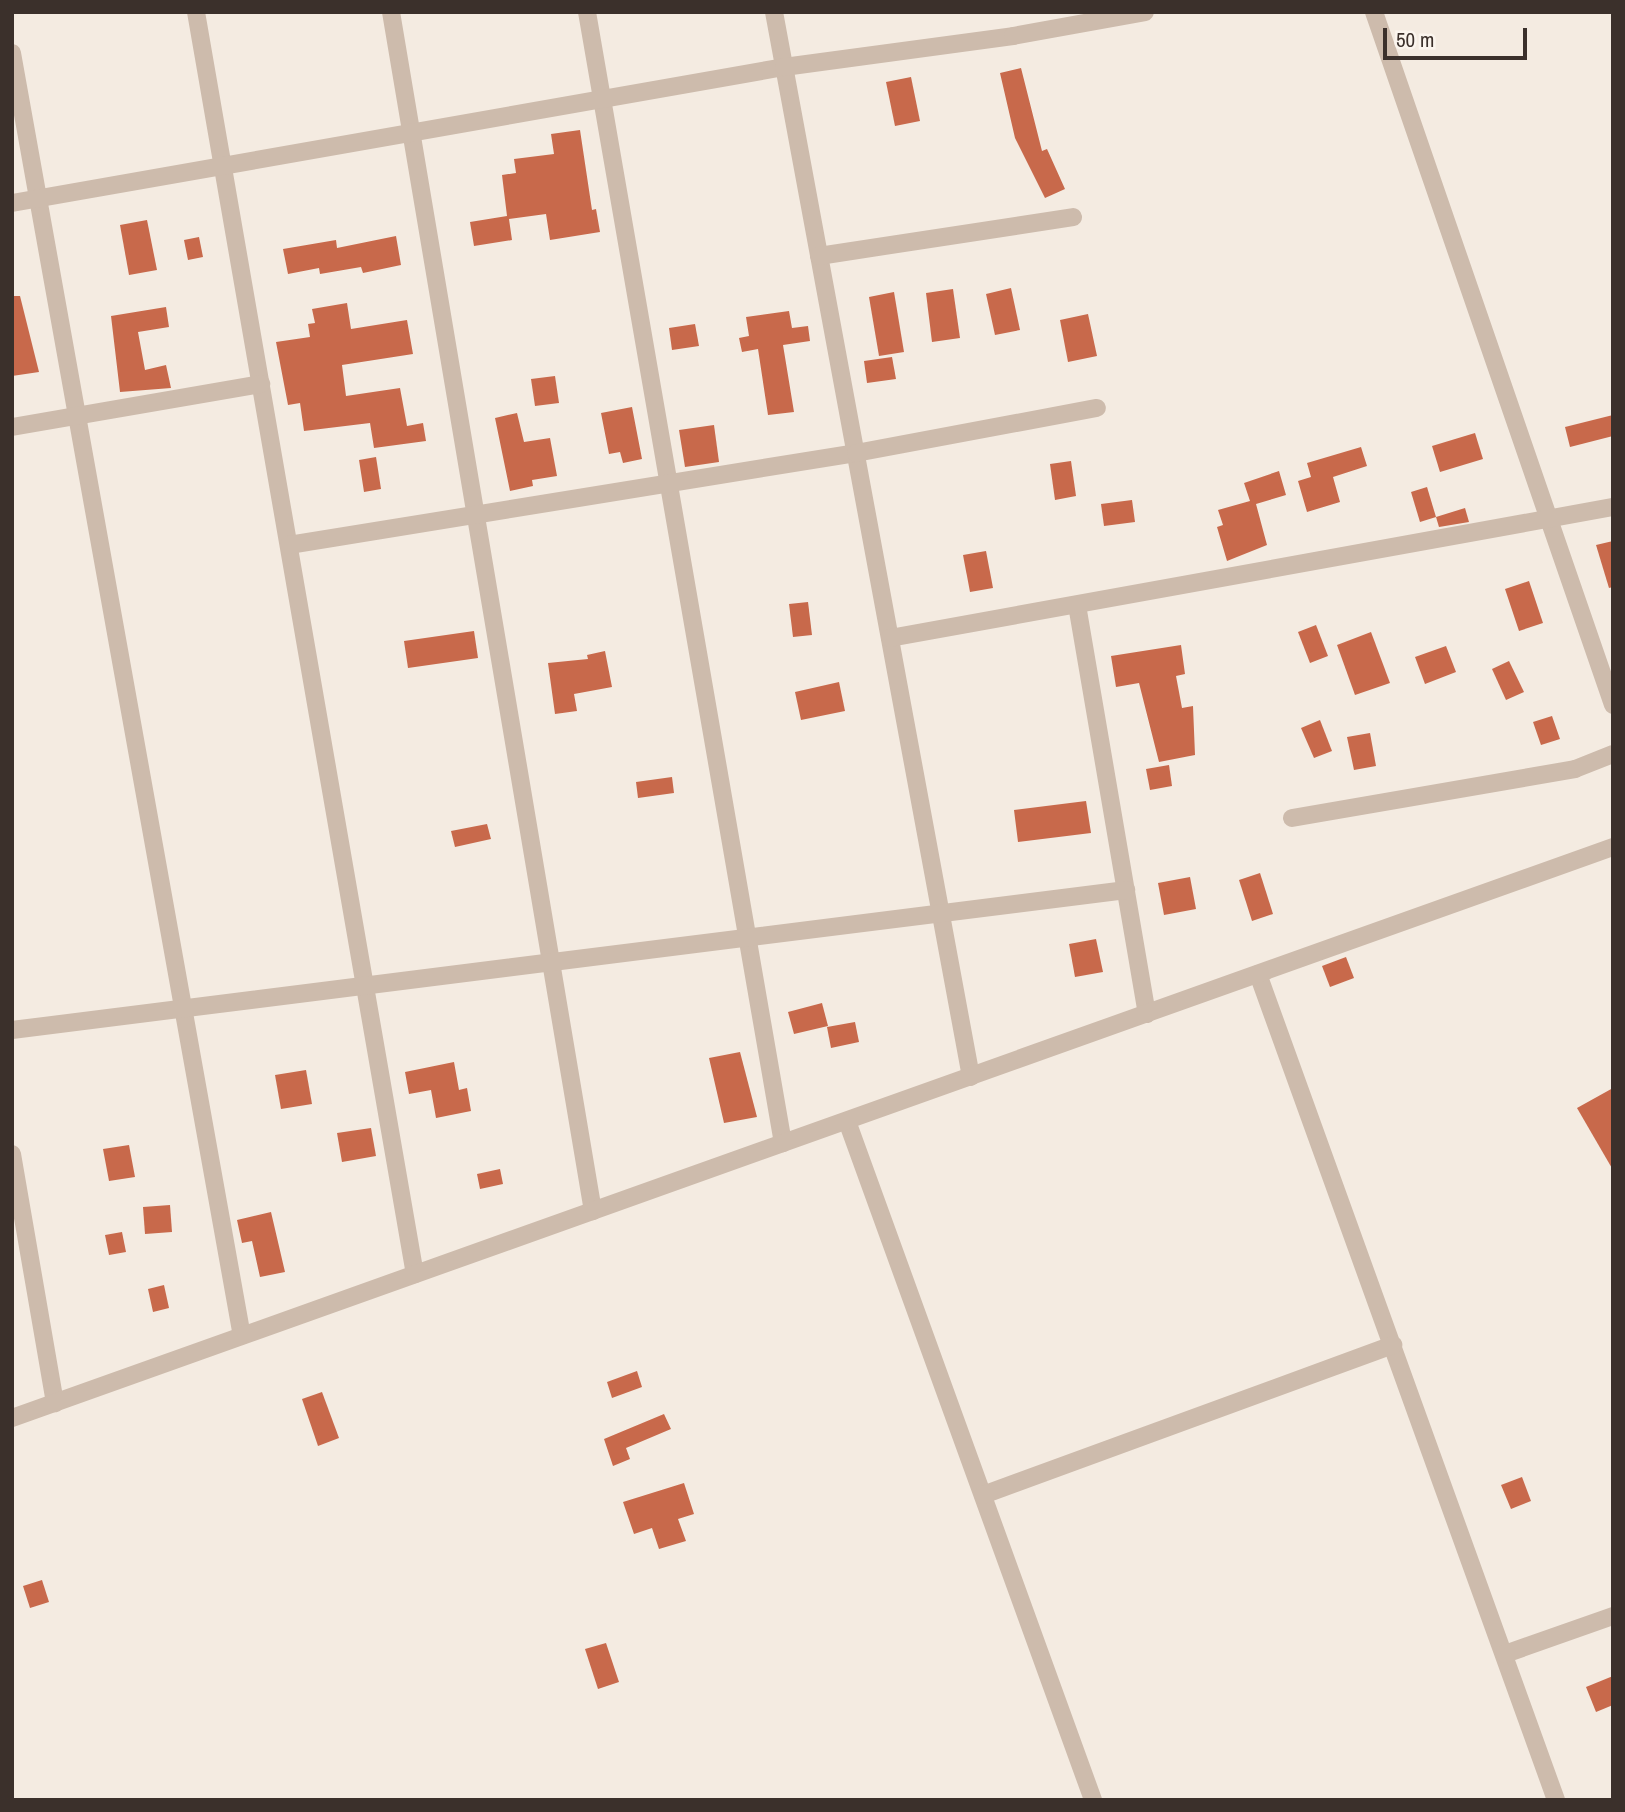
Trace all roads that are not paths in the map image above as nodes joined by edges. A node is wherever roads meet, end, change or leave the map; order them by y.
1 (196, 12) edge
2 (391, 12) edge
3 (587, 12) edge
4 (774, 12) edge
5 (1145, 12) edge
6 (1374, 12) edge
7 (12, 53) edge
8 (784, 67) junction
9 (602, 99) junction
10 (413, 132) junction
11 (223, 165) junction
12 (38, 198) junction
13 (12, 203) edge
14 (1073, 217) dead end
15 (819, 256) junction
16 (261, 384) junction
17 (1097, 408) dead end
18 (77, 416) junction
19 (12, 427) edge
20 (856, 453) junction
21 (668, 483) junction
22 (1613, 507) edge
23 (476, 514) junction
24 (1550, 518) junction
25 (289, 545) junction
26 (1077, 605) junction
27 (890, 638) junction
28 (1613, 705) edge
29 (1613, 754) edge
30 (1292, 818) dead end
31 (1613, 847) edge
32 (1126, 890) junction
33 (941, 916) junction
34 (748, 940) junction
35 (551, 964) junction
36 (1258, 974) junction
37 (365, 987) junction
38 (184, 1009) junction
39 (1147, 1014) junction
40 (12, 1030) edge
41 (971, 1077) junction
42 (847, 1121) junction
43 (783, 1143) junction
44 (12, 1154) edge
45 (593, 1211) junction
46 (415, 1274) junction
47 (243, 1336) junction
48 (1393, 1345) junction
49 (54, 1402) junction
50 (12, 1418) edge
51 (983, 1494) junction
52 (1613, 1616) edge
53 (1505, 1654) junction
54 (1093, 1800) edge
55 (1556, 1800) edge

1 - 11 street
2 - 10 street
3 - 9 street
4 - 8 street
5 - 8 street
6 - 24 street
7 - 12 street
8 - 9 street
8 - 15 street
9 - 10 street
9 - 21 street
10 - 11 street
10 - 23 street
11 - 12 street
11 - 16 street
12 - 13 street
12 - 18 street
14 - 15 street
15 - 20 street
16 - 18 street
16 - 25 street
17 - 20 street
18 - 19 street
18 - 38 street
20 - 21 street
20 - 27 street
21 - 23 street
21 - 34 street
22 - 24 street
23 - 25 street
23 - 35 street
24 - 26 street
24 - 28 street
25 - 37 street
26 - 27 street
26 - 32 street
27 - 33 street
29 - 30 street
31 - 36 street
32 - 33 street
32 - 39 street
33 - 34 street
33 - 41 street
34 - 35 street
34 - 43 street
35 - 37 street
35 - 45 street
36 - 39 street
36 - 48 street
37 - 38 street
37 - 46 street
38 - 40 street
38 - 47 street
39 - 41 street
41 - 42 street
42 - 43 street
42 - 51 street
43 - 45 street
44 - 49 street
45 - 46 street
46 - 47 street
47 - 49 street
48 - 51 street
48 - 53 street
49 - 50 street
51 - 54 street
52 - 53 street
53 - 55 street

